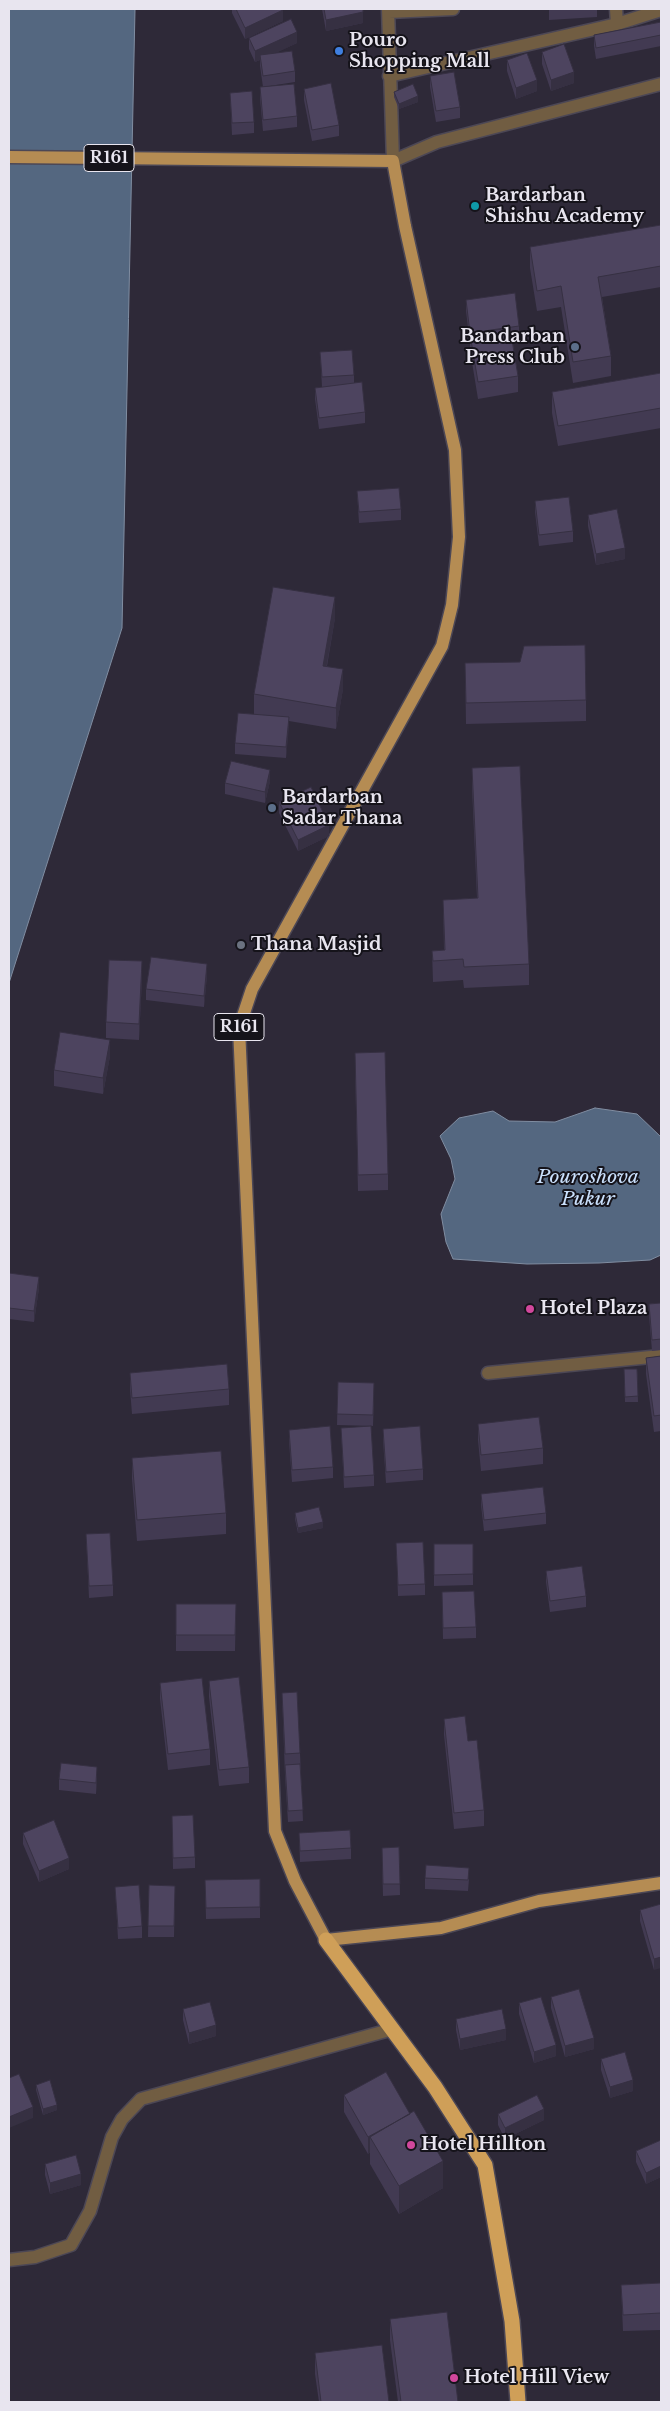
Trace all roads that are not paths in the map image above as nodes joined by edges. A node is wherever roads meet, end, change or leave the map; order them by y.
1 (452, 9) edge
2 (616, 9) edge
3 (388, 10) edge
4 (661, 10) edge
5 (617, 24) junction
6 (389, 76) junction
7 (661, 84) edge
8 (9, 157) edge
9 (394, 161) junction
10 (661, 1356) edge
11 (488, 1373) dead end
12 (661, 1883) edge
13 (326, 1940) junction
14 (393, 2029) junction
15 (9, 2260) edge
16 (518, 2402) edge

1 - 3 street
2 - 5 street
3 - 6 street
4 - 5 street
5 - 6 street
6 - 9 street
7 - 9 street
8 - 9 main road, R161
9 - 13 main road, R161
10 - 11 street
12 - 13 main road
13 - 14 highway
14 - 15 street
14 - 16 highway

